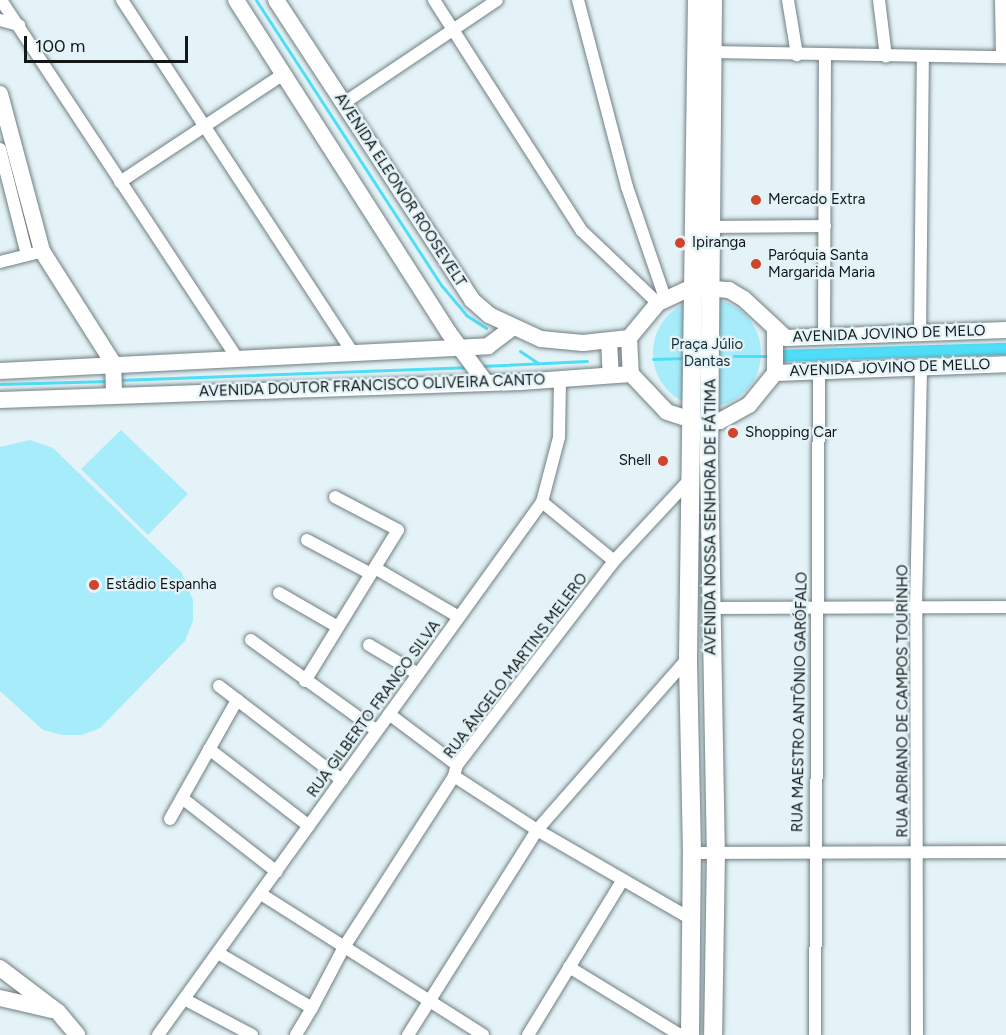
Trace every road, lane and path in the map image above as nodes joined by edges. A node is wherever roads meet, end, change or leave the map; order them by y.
1 (2, 0) edge
2 (122, 0) edge
3 (236, 0) edge
4 (276, 0) edge
5 (435, 0) edge
6 (497, 0) edge
7 (578, 0) edge
8 (697, 0) edge
9 (713, 0) edge
10 (788, 0) edge
11 (879, 0) edge
12 (1001, 0) edge
13 (0, 20) edge
14 (19, 25) junction
15 (454, 30) junction
16 (712, 52) junction
17 (797, 55) junction
18 (825, 55) junction
19 (886, 57) junction
20 (923, 57) junction
21 (1004, 57) edge
22 (284, 74) junction
23 (0, 94) edge
24 (344, 104) junction
25 (205, 128) junction
26 (0, 149) edge
27 (120, 182) junction
28 (825, 226) junction
29 (710, 227) junction
30 (35, 253) junction
31 (0, 262) edge
32 (702, 287) junction
33 (661, 301) junction
34 (513, 327) junction
35 (1006, 330) edge
36 (920, 334) junction
37 (824, 337) junction
38 (628, 338) junction
39 (775, 338) junction
40 (609, 341) junction
41 (352, 352) junction
42 (464, 354) junction
43 (236, 357) junction
44 (1006, 364) edge
45 (921, 366) junction
46 (775, 368) junction
47 (819, 369) junction
48 (0, 371) edge
49 (631, 374) junction
50 (612, 375) junction
51 (560, 380) junction
52 (114, 381) junction
53 (484, 381) junction
54 (0, 399) edge
55 (701, 423) junction
56 (692, 478) junction
57 (335, 496) dead end
58 (542, 502) junction
59 (307, 540) dead end
60 (614, 561) junction
61 (373, 571) junction
62 (279, 593) dead end
63 (1006, 607) edge
64 (713, 608) junction
65 (916, 608) junction
66 (816, 609) junction
67 (459, 617) junction
68 (339, 627) junction
69 (251, 640) dead end
70 (369, 645) dead end
71 (688, 658) junction
72 (418, 674) junction
73 (305, 681) junction
74 (219, 686) dead end
75 (237, 700) junction
76 (389, 714) junction
77 (377, 730) junction
78 (209, 749) junction
79 (456, 770) junction
80 (342, 780) junction
81 (182, 798) junction
82 (170, 819) dead end
83 (309, 826) junction
84 (537, 830) junction
85 (716, 851) junction
86 (918, 851) junction
87 (814, 852) junction
88 (1006, 852) edge
89 (692, 853) junction
90 (276, 872) junction
91 (622, 881) junction
92 (261, 894) junction
93 (692, 919) junction
94 (344, 947) junction
95 (218, 953) junction
96 (569, 967) junction
97 (0, 968) edge
98 (0, 998) edge
99 (184, 999) junction
100 (428, 1001) junction
101 (38, 1002) junction
102 (312, 1008) junction
103 (77, 1035) edge
104 (158, 1035) edge
105 (252, 1035) edge
106 (296, 1035) edge
107 (408, 1035) edge
108 (483, 1035) edge
109 (528, 1035) edge
110 (680, 1035) edge
111 (690, 1035) edge
112 (713, 1035) edge
113 (815, 1035) edge
114 (917, 1035) edge

1 - 14 street
2 - 25 street
3 - 22 street
4 - 24 street, AVENIDA ELEONOR ROOSEVELT
5 - 15 street
6 - 15 street
7 - 33 street
8 - 32 main road, AVENIDA NOSSA SENHORA DE FÁTIMA
9 - 16 main road, AVENIDA NOSSA SENHORA DE FÁTIMA
10 - 17 street
11 - 19 street
12 - 21 street
13 - 14 street
14 - 27 street
15 - 24 street
15 - 33 street
16 - 17 street
16 - 29 main road, AVENIDA NOSSA SENHORA DE FÁTIMA
17 - 18 street
18 - 19 street
18 - 28 street
19 - 20 street
20 - 21 street
20 - 36 street
22 - 25 street
22 - 42 street
23 - 30 street
24 - 34 street, AVENIDA ELEONOR ROOSEVELT
25 - 27 street
25 - 41 street
26 - 30 street
27 - 43 street
28 - 29 street
28 - 37 street
29 - 32 main road, AVENIDA NOSSA SENHORA DE FÁTIMA
30 - 31 street
30 - 52 street
32 - 33 street
32 - 39 street
32 - 55 main road, AVENIDA NOSSA SENHORA DE FÁTIMA
33 - 38 street
34 - 40 street, AVENIDA ELEONOR ROOSEVELT
34 - 42 street
35 - 36 street, AVENIDA JOVINO DE MELO
36 - 37 street, AVENIDA JOVINO DE MELO
37 - 39 street, AVENIDA JOVINO DE MELO
38 - 40 street, AVENIDA ELEONOR ROOSEVELT
38 - 49 street
39 - 46 street
40 - 50 street
41 - 42 street
41 - 43 street
42 - 53 street
43 - 52 street
44 - 45 street, AVENIDA JOVINO DE MELLO
45 - 47 street, AVENIDA JOVINO DE MELLO
45 - 65 street, RUA ADRIANO DE CAMPOS TOURINHO
46 - 47 street, AVENIDA JOVINO DE MELLO
46 - 55 street
47 - 66 street, RUA MAESTRO ANTÔNIO GARÓFALO
48 - 52 street
49 - 50 street, AVENIDA DOUTOR FRANCISCO OLIVEIRA CANTO
49 - 55 street
50 - 51 street, AVENIDA DOUTOR FRANCISCO OLIVEIRA CANTO
51 - 53 street, AVENIDA DOUTOR FRANCISCO OLIVEIRA CANTO
51 - 58 street, RUA GILBERTO FRANCO SILVA
52 - 53 street, AVENIDA DOUTOR FRANCISCO OLIVEIRA CANTO
52 - 54 street
55 - 56 main road, AVENIDA NOSSA SENHORA DE FÁTIMA
55 - 64 main road, AVENIDA NOSSA SENHORA DE FÁTIMA
56 - 60 street, RUA ÂNGELO MARTINS MELERO
56 - 71 main road, AVENIDA NOSSA SENHORA DE FÁTIMA
57 - 61 street
58 - 60 street
58 - 67 street, RUA GILBERTO FRANCO SILVA
59 - 61 street
60 - 79 street, RUA ÂNGELO MARTINS MELERO
61 - 67 street
61 - 68 street
62 - 68 street
63 - 65 street
64 - 66 street
64 - 85 main road, AVENIDA NOSSA SENHORA DE FÁTIMA
65 - 66 street
65 - 86 street, RUA ADRIANO DE CAMPOS TOURINHO
66 - 87 street, RUA MAESTRO ANTÔNIO GARÓFALO
67 - 72 street, RUA GILBERTO FRANCO SILVA
68 - 73 street
69 - 73 street
70 - 72 street
71 - 84 street
71 - 89 main road, AVENIDA NOSSA SENHORA DE FÁTIMA
72 - 76 street, RUA GILBERTO FRANCO SILVA
73 - 77 street
74 - 75 street
75 - 78 street
75 - 80 street
76 - 77 street, RUA GILBERTO FRANCO SILVA
76 - 79 street
77 - 80 street, RUA GILBERTO FRANCO SILVA
78 - 81 street
78 - 83 street
79 - 84 street
79 - 94 street, RUA ÂNGELO MARTINS MELERO
80 - 83 street, RUA GILBERTO FRANCO SILVA
81 - 82 street
81 - 90 street
83 - 90 street, RUA GILBERTO FRANCO SILVA
84 - 91 street
84 - 100 street
85 - 87 street
85 - 89 street
85 - 112 main road, AVENIDA NOSSA SENHORA DE FÁTIMA
86 - 87 street
86 - 88 street
86 - 114 street, RUA ADRIANO DE CAMPOS TOURINHO
87 - 113 street, RUA MAESTRO ANTÔNIO GARÓFALO
89 - 93 main road, AVENIDA NOSSA SENHORA DE FÁTIMA
90 - 92 street, RUA GILBERTO FRANCO SILVA
91 - 93 street
91 - 96 street
92 - 94 street
92 - 95 street, RUA GILBERTO FRANCO SILVA
93 - 111 main road, AVENIDA NOSSA SENHORA DE FÁTIMA
94 - 100 street
94 - 102 street, RUA ÂNGELO MARTINS MELERO
95 - 99 street, RUA GILBERTO FRANCO SILVA
95 - 102 street
96 - 109 street
96 - 110 street
97 - 101 street
98 - 101 street
99 - 104 street, RUA GILBERTO FRANCO SILVA
99 - 105 street
100 - 107 street
100 - 108 street
101 - 103 street
102 - 106 street, RUA ÂNGELO MARTINS MELERO

